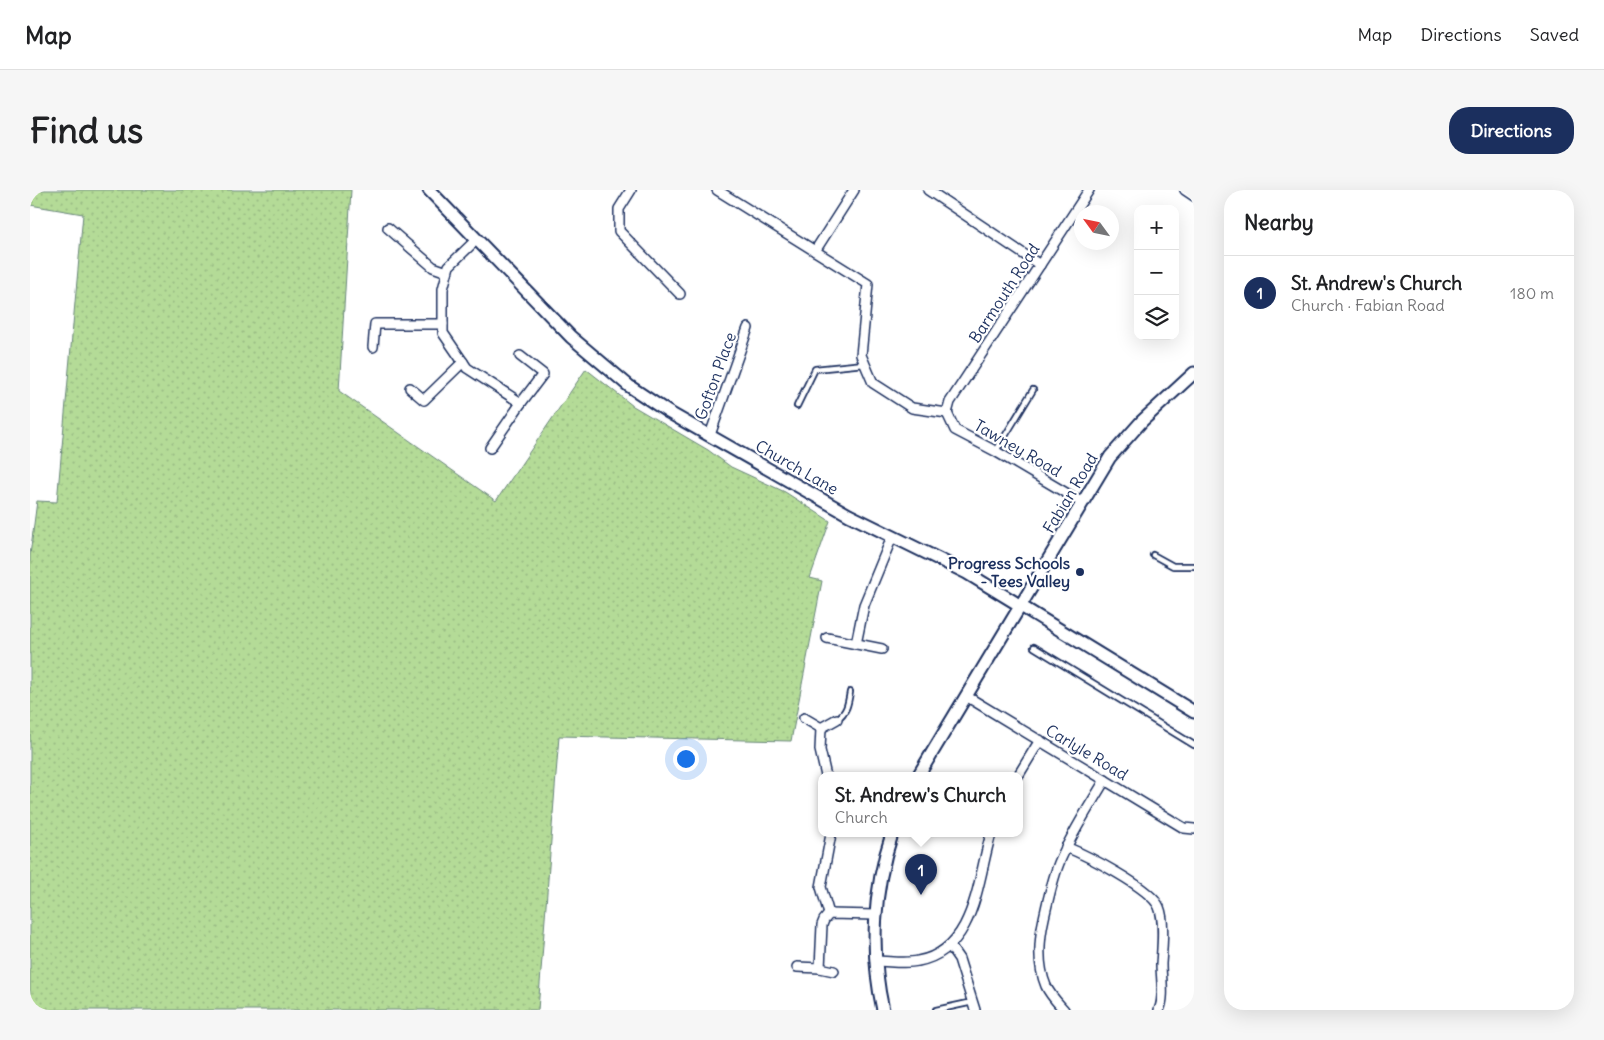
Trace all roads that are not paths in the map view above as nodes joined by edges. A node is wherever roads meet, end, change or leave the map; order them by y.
1 (430, 190) edge
2 (631, 190) edge
3 (716, 190) edge
4 (854, 190) edge
5 (928, 190) edge
6 (1089, 190) edge
7 (1185, 190) edge
8 (1194, 196) edge
9 (388, 228) dead end
10 (477, 239) junction
11 (815, 251) junction
12 (1040, 265) junction
13 (447, 272) junction
14 (680, 294) dead end
15 (443, 324) junction
16 (748, 328) dead end
17 (373, 347) dead end
18 (520, 356) dead end
19 (463, 362) junction
20 (864, 364) junction
21 (1194, 373) edge
22 (410, 388) dead end
23 (1033, 390) dead end
24 (521, 403) junction
25 (797, 406) dead end
26 (947, 413) junction
27 (710, 435) junction
28 (490, 448) dead end
29 (995, 451) junction
30 (1083, 503) junction
31 (892, 537) junction
32 (1153, 555) dead end
33 (1194, 566) edge
34 (1021, 606) junction
35 (827, 638) dead end
36 (856, 644) junction
37 (1034, 647) dead end
38 (882, 649) dead end
39 (850, 692) dead end
40 (966, 696) junction
41 (1194, 712) edge
42 (804, 718) dead end
43 (837, 719) joint
44 (821, 728) junction
45 (1040, 740) junction
46 (1194, 745) edge
47 (825, 772) edge
48 (920, 772) edge
49 (1020, 772) edge
50 (1105, 780) junction
51 (1194, 829) edge
52 (830, 837) edge
53 (891, 837) edge
54 (990, 837) edge
55 (1066, 847) junction
56 (829, 914) junction
57 (876, 915) junction
58 (950, 946) junction
59 (876, 961) junction
60 (797, 967) dead end
61 (820, 968) junction
62 (834, 971) dead end
63 (974, 1006) edge
64 (883, 1010) edge
65 (936, 1010) edge
66 (1064, 1010) edge
67 (1159, 1010) edge

1 - 10 street, Church Lane
2 - 14 street
3 - 11 street
4 - 11 street
5 - 12 street
6 - 12 street, Barmouth Road
7 - 8 street
9 - 13 street
10 - 13 street
10 - 27 street, Church Lane
11 - 20 street
12 - 26 street, Barmouth Road
13 - 15 street
15 - 17 street
15 - 19 street
16 - 27 street, Gofton Place
18 - 24 street
19 - 22 street
19 - 24 street
20 - 25 lane
20 - 26 street
21 - 30 street, Fabian Road
23 - 29 lane
24 - 28 street
26 - 29 street, Tawney Road
27 - 31 street, Church Lane
29 - 30 street, Tawney Road
30 - 34 street, Fabian Road
31 - 34 street, Church Lane
31 - 36 street
32 - 33 lane
34 - 40 street, Fabian Road
34 - 41 street, Church Lane
35 - 36 street
36 - 38 street
37 - 46 lane
39 - 43 lane
40 - 45 street, Carlyle Road
40 - 48 street, Fabian Road
42 - 44 street
43 - 44 street
44 - 47 street
45 - 49 street
45 - 50 street, Carlyle Road
50 - 51 street, Carlyle Road
50 - 55 street
52 - 56 street
53 - 57 street
54 - 58 street
55 - 66 street
55 - 67 street
56 - 57 street
56 - 61 street
57 - 59 street
58 - 59 street
58 - 63 street
59 - 64 street
60 - 61 street
61 - 62 street
63 - 65 lane

